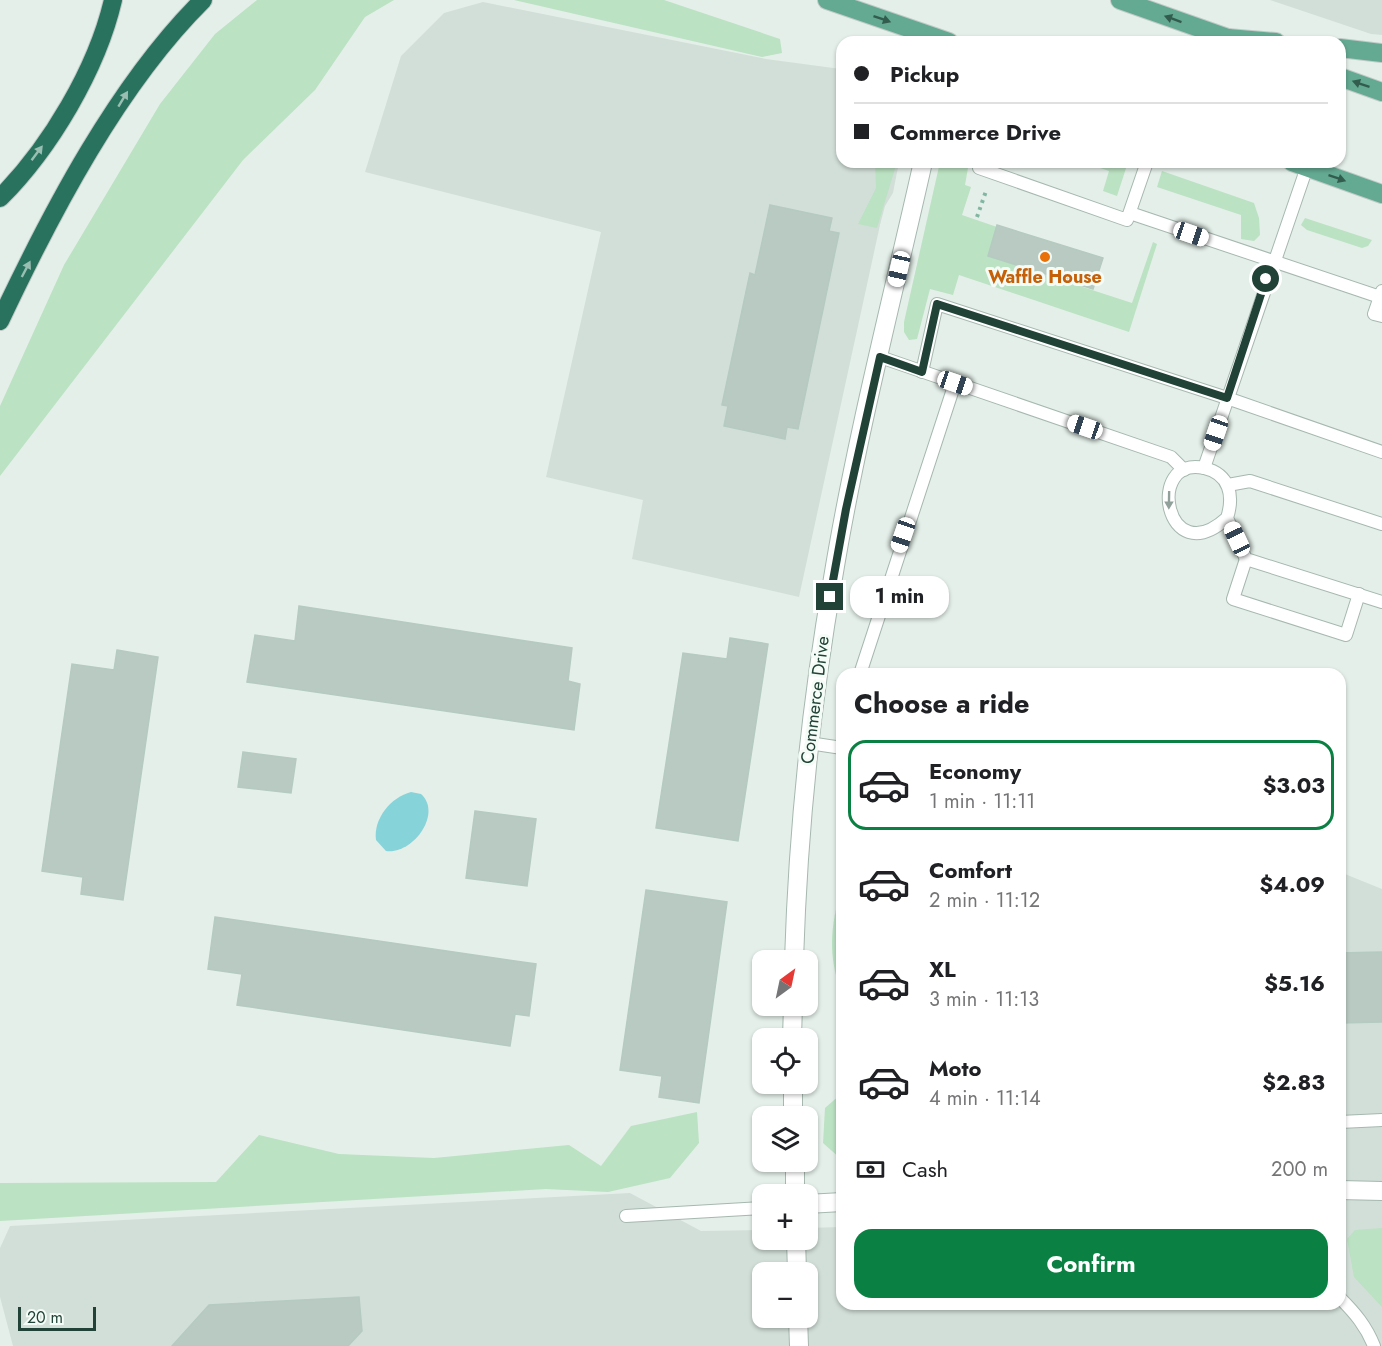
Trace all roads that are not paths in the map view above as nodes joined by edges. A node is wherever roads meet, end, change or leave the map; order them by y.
1 (113, 0) edge
2 (203, 0) edge
3 (827, 0) edge
4 (1120, 0) edge
5 (932, 36) edge
6 (1221, 36) edge
7 (1346, 49) edge
8 (1382, 53) edge
9 (1346, 79) edge
10 (1382, 92) edge
11 (922, 168) edge
12 (979, 168) dead end
13 (1145, 168) edge
14 (1298, 168) edge
15 (1308, 168) edge
16 (1382, 194) edge
17 (0, 198) edge
18 (1130, 213) junction
19 (1273, 262) junction
20 (1381, 293) edge
21 (1382, 316) edge
22 (0, 321) edge
23 (880, 357) junction
24 (922, 372) junction
25 (955, 383) junction
26 (1227, 398) junction
27 (1382, 452) edge
28 (1204, 468) junction
29 (1184, 470) junction
30 (1228, 485) junction
31 (1227, 518) junction
32 (1382, 524) edge
33 (1246, 559) junction
34 (1359, 594) junction
35 (1382, 602) edge
36 (862, 668) edge
37 (809, 743) junction
38 (836, 747) edge
39 (794, 950) edge
40 (1382, 1120) edge
41 (1346, 1122) edge
42 (1346, 1190) edge
43 (1382, 1191) edge
44 (836, 1202) edge
45 (818, 1203) edge
46 (752, 1209) edge
47 (626, 1216) dead end
48 (1346, 1304) edge
49 (798, 1328) edge
50 (799, 1346) edge
51 (1374, 1346) edge

17 -> 1 highway
22 -> 2 highway
3 -> 5 main road
6 -> 4 main road
7 - 8 main road
10 -> 9 main road
11 - 23 street, Commerce Drive
12 - 18 lane
13 - 18 lane
14 - 19 lane
15 -> 16 main road
18 - 19 lane
19 - 20 lane
19 - 26 lane
20 - 21 lane
23 - 24 lane
23 - 37 street, Commerce Drive
24 - 25 lane
24 - 26 lane
25 - 29 lane
25 - 36 lane
26 - 27 lane
26 - 28 lane
28 - 29 lane
28 - 30 lane
29 -> 31 lane
30 - 31 lane
30 - 32 lane
31 - 33 lane
33 - 34 lane
33 - 34 lane
34 - 35 lane
37 - 38 lane
37 - 39 street, Commerce Drive
40 - 41 lane
42 - 43 street
44 - 45 street
46 - 47 lane
48 - 51 lane
49 - 50 street

